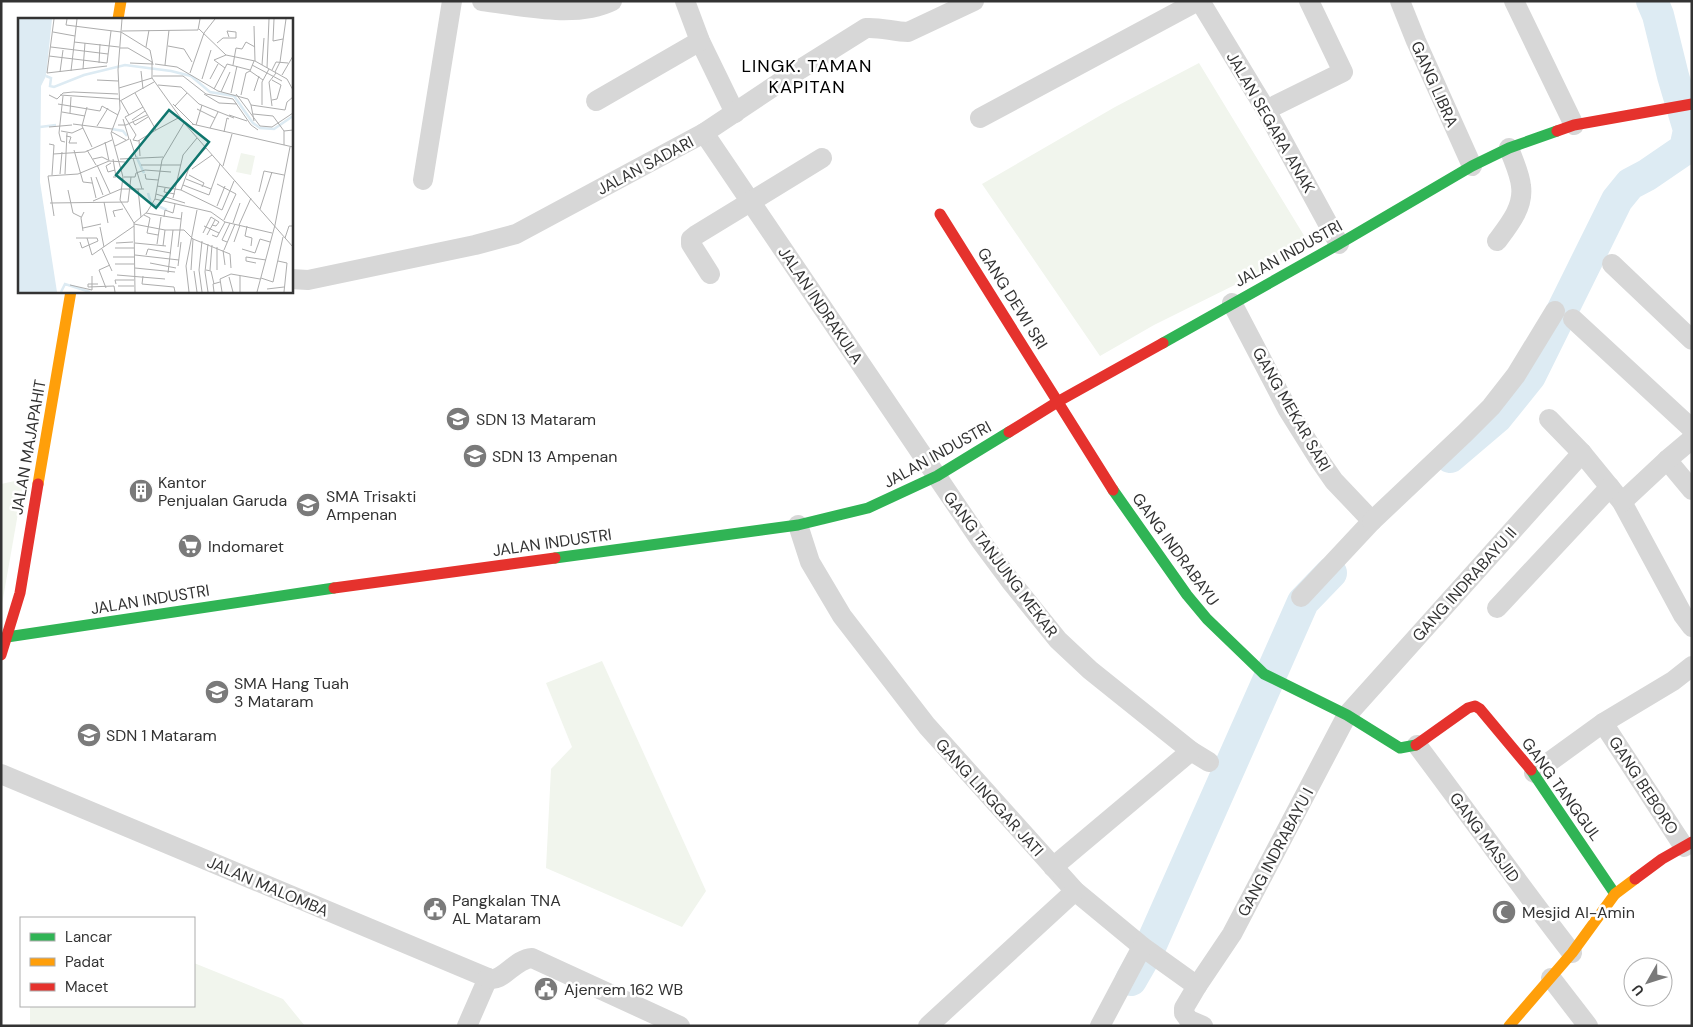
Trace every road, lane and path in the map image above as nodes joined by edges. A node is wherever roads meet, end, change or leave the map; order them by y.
1 (121, 1) edge
2 (452, 1) edge
3 (482, 1) edge
4 (612, 1) edge
5 (685, 1) edge
6 (974, 1) edge
7 (1199, 1) edge
8 (1309, 1) edge
9 (1400, 1) edge
10 (1514, 1) edge
11 (118, 18) edge
12 (700, 41) junction
13 (596, 101) dead end
14 (1692, 104) edge
15 (1266, 110) junction
16 (735, 113) junction
17 (980, 118) dead end
18 (1574, 125) junction
19 (704, 133) junction
20 (1509, 148) junction
21 (822, 158) dead end
22 (1472, 166) junction
23 (423, 180) dead end
24 (751, 202) junction
25 (940, 214) dead end
26 (1498, 240) dead end
27 (1339, 244) junction
28 (1612, 264) dead end
29 (710, 274) dead end
30 (292, 279) edge
31 (71, 292) edge
32 (1232, 303) junction
33 (1692, 340) edge
34 (1059, 401) junction
35 (1549, 419) dead end
36 (1692, 429) edge
37 (1692, 439) edge
38 (1582, 454) junction
39 (1666, 460) junction
40 (937, 476) junction
41 (1692, 490) edge
42 (1616, 494) junction
43 (1372, 521) junction
44 (798, 525) junction
45 (1301, 597) dead end
46 (1497, 608) dead end
47 (1692, 627) edge
48 (4, 633) edge
49 (1, 655) edge
50 (1692, 666) edge
51 (1347, 715) junction
52 (1603, 723) junction
53 (1408, 747) junction
54 (1191, 751) junction
55 (1209, 762) dead end
56 (1534, 773) junction
57 (1, 774) edge
58 (1688, 844) edge
59 (1052, 867) junction
60 (1075, 891) junction
61 (1615, 894) junction
62 (1146, 950) junction
63 (1572, 953) junction
64 (488, 978) junction
65 (1551, 978) junction
66 (1197, 986) junction
67 (467, 1026) edge
68 (680, 1026) edge
69 (928, 1026) edge
70 (1100, 1026) edge
71 (1203, 1026) edge
72 (1509, 1026) edge
73 (1588, 1026) edge

1 - 11 main road
2 - 23 street
3 - 4 street
5 - 12 street
6 - 16 street, JALAN SADARI
7 - 15 street, JALAN SEGARA ANAK
7 - 17 street
8 - 15 street
9 - 22 street, GANG LIBRA
10 - 18 street
12 - 13 street
12 - 16 street
14 - 18 main road, JALAN INDUSTRI
15 - 27 street, JALAN SEGARA ANAK
16 - 19 street, JALAN SADARI
18 - 20 main road, JALAN INDUSTRI
19 - 24 street, JALAN INDRAKULA
19 - 30 street, JALAN SADARI
20 - 22 main road, JALAN INDUSTRI
20 - 26 street
21 - 24 street
22 - 27 main road, JALAN INDUSTRI
24 - 29 street
24 - 40 street, JALAN INDRAKULA
25 - 34 main road, GANG DEWI SRI
27 - 32 main road, JALAN INDUSTRI
28 - 33 street
31 - 48 main road, JALAN MAJAPAHIT
32 - 34 main road, JALAN INDUSTRI
32 - 43 street, GANG MEKAR SARI
34 - 40 main road, JALAN INDUSTRI
34 - 51 main road, GANG INDRABAYU
35 - 38 street
36 - 43 street
37 - 39 street
38 - 42 street
38 - 51 street, GANG INDRABAYU II
39 - 41 street
39 - 42 street
40 - 44 main road, JALAN INDUSTRI
40 - 54 street, GANG TANJUNG MEKAR
42 - 46 street
42 - 47 street
43 - 45 street
44 - 48 main road, JALAN INDUSTRI
44 - 59 street, GANG LINGGAR JATI
48 - 49 main road, JALAN MAJAPAHIT
50 - 52 street
51 - 53 main road, GANG INDRABAYU
51 - 66 street, GANG INDRABAYU I
52 - 56 street
52 - 58 street, GANG BEBORO
53 - 56 main road, GANG TANGGUL
53 - 63 street, GANG MASJID
54 - 55 street, GANG TANJUNG MEKAR
54 - 59 street
56 - 61 main road, GANG TANGGUL
57 - 64 street, JALAN MALOMBA
58 - 61 main road
59 - 60 street, GANG LINGGAR JATI
60 - 62 street, GANG LINGGAR JATI
60 - 69 street
61 - 63 main road
62 - 66 street, GANG LINGGAR JATI
62 - 70 street
63 - 65 main road
64 - 67 street
64 - 68 street
65 - 72 main road
65 - 73 street
66 - 71 street

